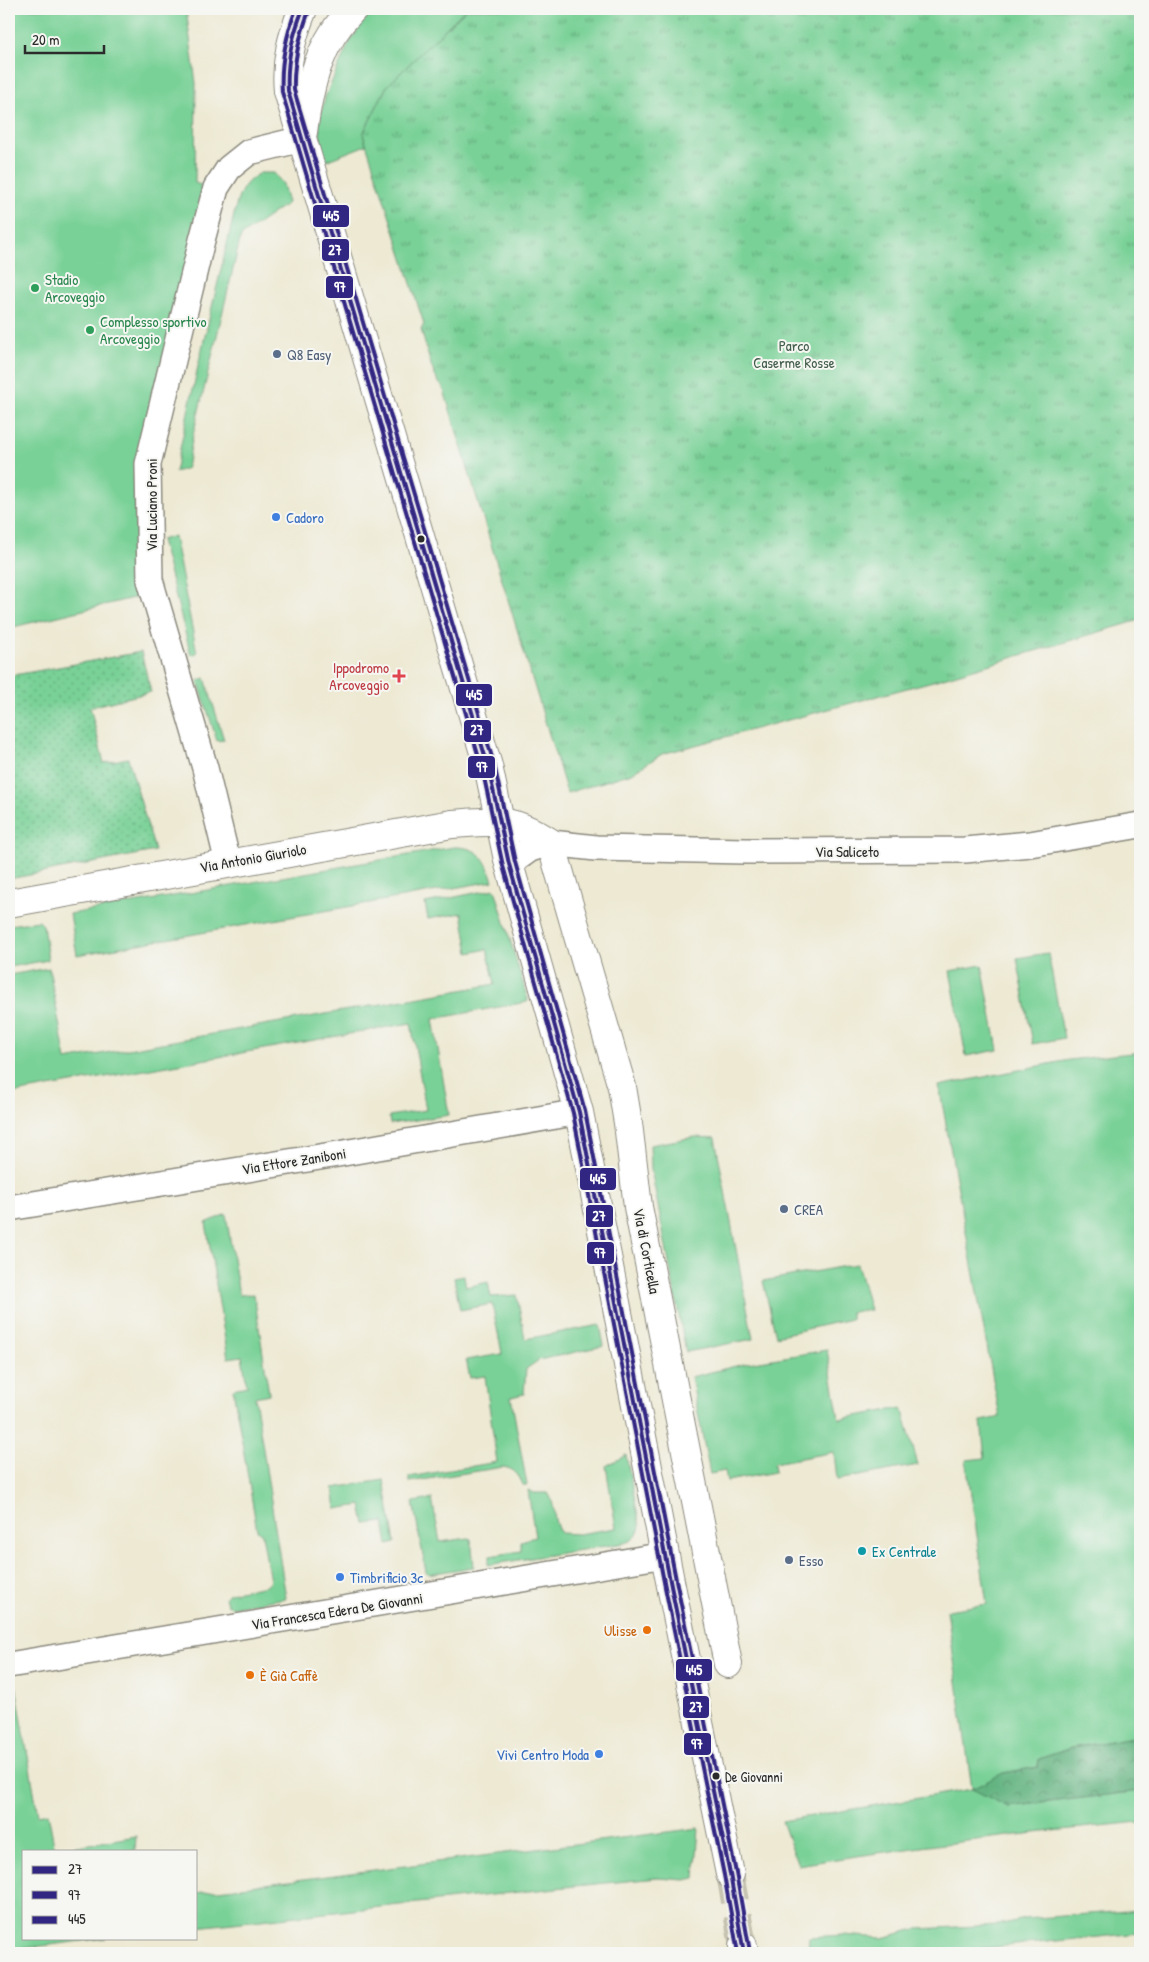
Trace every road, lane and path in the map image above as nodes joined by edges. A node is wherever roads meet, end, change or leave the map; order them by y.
1 (303, 9) edge
2 (353, 9) edge
3 (302, 139) junction
4 (498, 821) junction
5 (1140, 825) edge
6 (551, 843) junction
7 (228, 863) junction
8 (509, 864) junction
9 (9, 903) edge
10 (579, 1112) junction
11 (9, 1208) edge
12 (700, 1524) junction
13 (665, 1555) junction
14 (728, 1664) dead end
15 (9, 1665) edge
16 (730, 1874) tunnel mouth

1 - 3 main road
2 - 3 main road
3 - 4 main road
3 - 7 street, Via Luciano Proni
4 - 6 main road, Via Antonio Giuriolo
4 - 7 main road, Via Antonio Giuriolo
4 - 8 main road
5 - 6 street, Via Saliceto
6 - 8 street
6 - 12 main road, Via di Corticella
7 - 9 main road, Via Antonio Giuriolo
8 - 10 main road
10 - 11 street, Via Ettore Zaniboni
10 - 13 main road
12 - 13 main road
12 - 14 main road, Via di Corticella
13 - 15 street, Via Francesca Edera De Giovanni
13 - 16 main road

